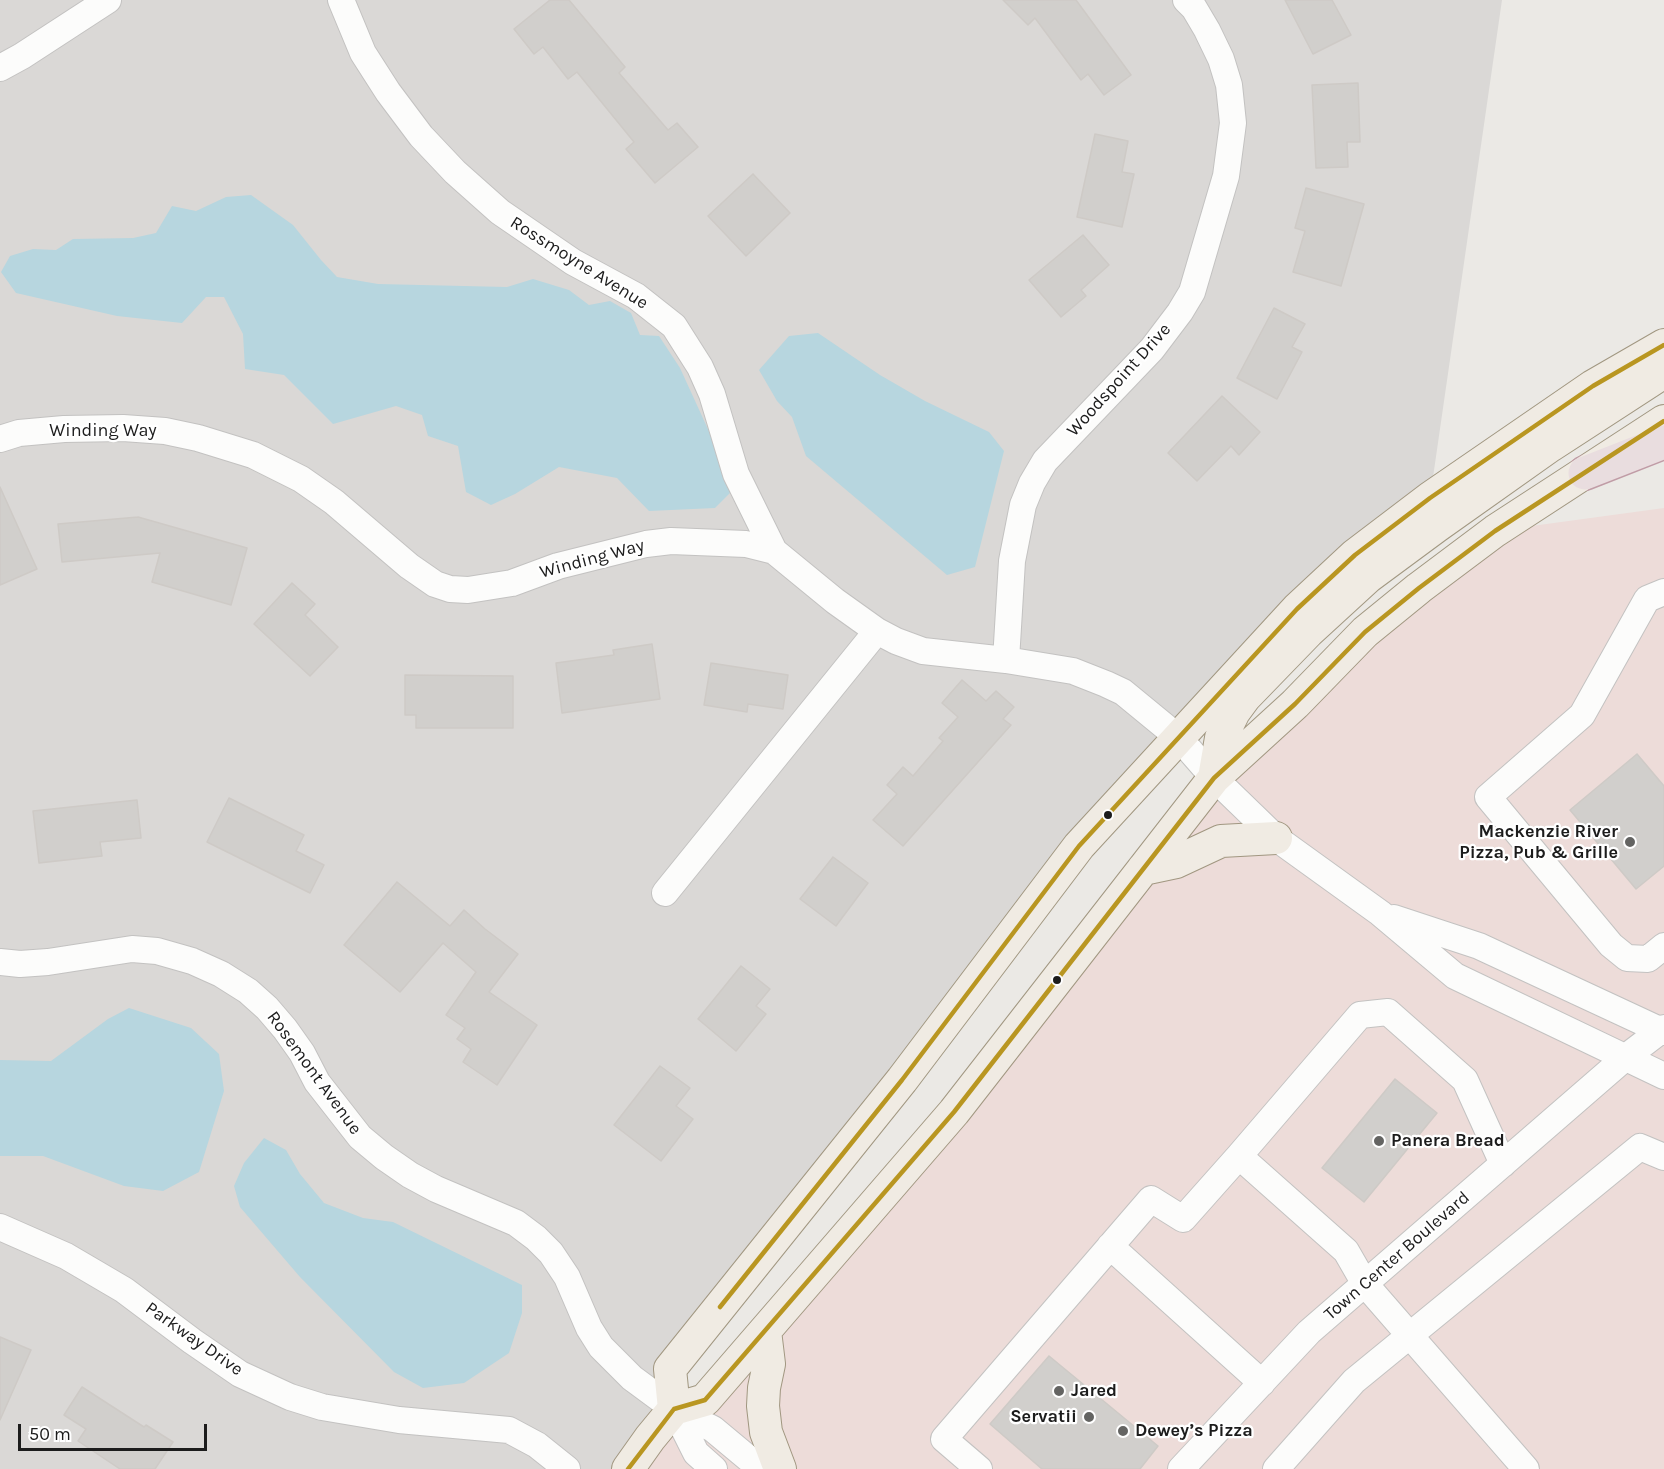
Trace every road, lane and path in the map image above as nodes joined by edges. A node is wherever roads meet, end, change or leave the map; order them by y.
1 (108, 0) edge
2 (341, 0) edge
3 (1186, 0) edge
4 (0, 68) edge
5 (1664, 345) edge
6 (1664, 372) edge
7 (1664, 421) edge
8 (0, 439) edge
9 (1664, 442) edge
10 (1585, 473) junction
11 (774, 551) junction
12 (1664, 592) edge
13 (877, 631) junction
14 (1006, 660) junction
15 (1179, 738) junction
16 (1214, 778) junction
17 (1276, 838) junction
18 (1143, 869) junction
19 (665, 894) dead end
20 (1380, 913) junction
21 (1664, 946) edge
22 (0, 963) edge
23 (1663, 1031) edge
24 (1626, 1057) junction
25 (1664, 1076) edge
26 (1239, 1156) junction
27 (1664, 1157) edge
28 (1503, 1164) junction
29 (0, 1227) edge
30 (1110, 1246) junction
31 (1365, 1284) junction
32 (765, 1331) junction
33 (1410, 1335) junction
34 (1262, 1383) junction
35 (674, 1409) junction
36 (567, 1469) edge
37 (628, 1469) edge
38 (714, 1469) edge
39 (761, 1469) edge
40 (780, 1469) edge
41 (979, 1469) edge
42 (1181, 1469) edge
43 (1276, 1469) edge
44 (1526, 1469) edge

1 - 4 street
2 - 11 street, Rossmoyne Avenue
3 - 14 street, Woodspoint Drive
5 - 15 main road
6 - 16 main road
7 - 10 main road
8 - 11 street, Winding Way
9 - 10 highway
10 - 16 main road
11 - 13 street, Winding Way
12 - 21 street
13 - 14 street, Winding Way
13 - 19 street
14 - 15 street, Winding Way
15 - 16 street, Town Center Boulevard
15 - 35 main road
16 - 17 street, Town Center Boulevard
16 - 18 main road
17 - 18 main road
17 - 20 street, Town Center Boulevard
18 - 32 main road
20 - 23 street, Town Center Boulevard
20 - 24 street, Town Center Boulevard
22 - 35 street, Rosemont Avenue
23 - 24 street, Town Center Boulevard
24 - 25 street, Town Center Boulevard
24 - 28 street, Town Center Boulevard
26 - 28 street
26 - 30 street
26 - 31 street
27 - 33 street
28 - 31 street, Town Center Boulevard
29 - 36 street, Parkway Drive
30 - 34 street
30 - 41 street
31 - 33 street
31 - 34 street, Town Center Boulevard
32 - 35 main road
32 - 40 main road
33 - 43 street
33 - 44 street
34 - 42 street, Town Center Boulevard
35 - 37 main road
35 - 38 street
35 - 39 street

